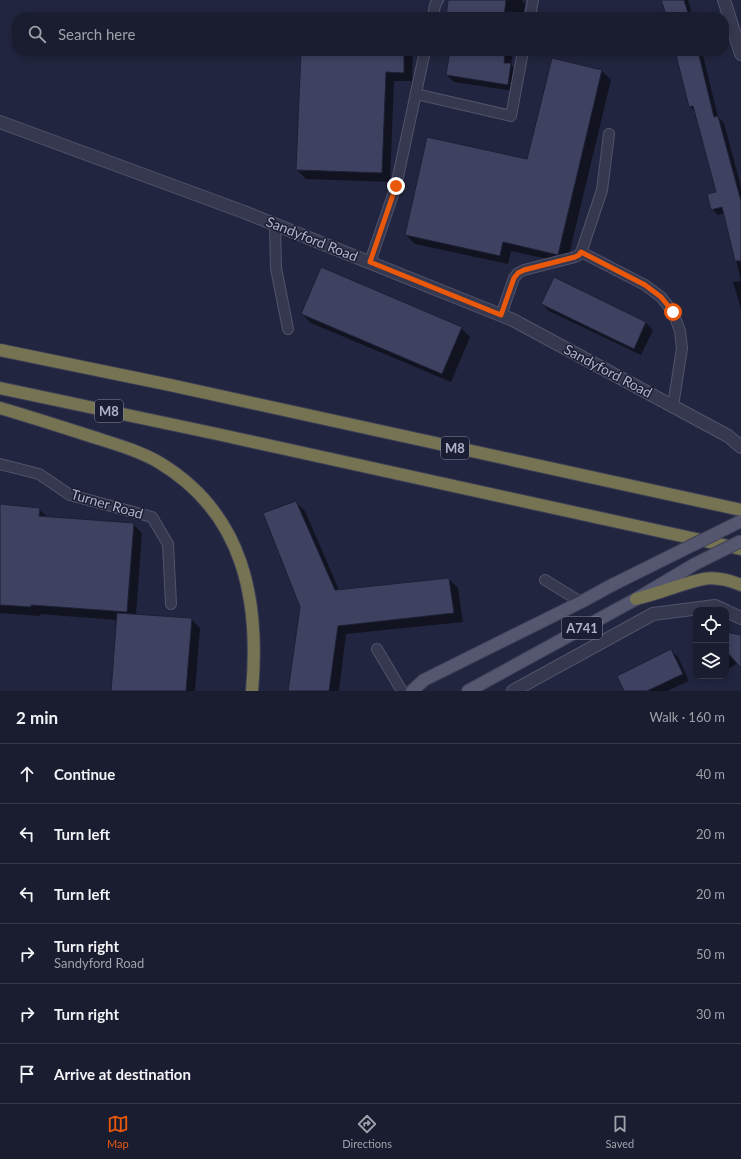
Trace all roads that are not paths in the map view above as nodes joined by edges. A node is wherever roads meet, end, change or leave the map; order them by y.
1 (438, 0) edge
2 (533, 0) edge
3 (724, 0) edge
4 (434, 12) edge
5 (531, 12) edge
6 (728, 12) edge
7 (729, 16) edge
8 (741, 54) edge
9 (424, 56) edge
10 (522, 56) edge
11 (416, 94) junction
12 (0, 122) edge
13 (609, 134) dead end
14 (275, 224) junction
15 (581, 252) junction
16 (370, 262) junction
17 (501, 315) junction
18 (288, 329) dead end
19 (0, 350) edge
20 (0, 388) edge
21 (673, 406) junction
22 (0, 408) edge
23 (741, 447) edge
24 (0, 464) edge
25 (741, 510) edge
26 (741, 521) edge
27 (741, 541) edge
28 (741, 549) edge
29 (545, 580) dead end
30 (741, 585) edge
31 (636, 599) junction
32 (581, 602) junction
33 (170, 604) dead end
34 (693, 611) edge
35 (729, 612) edge
36 (741, 618) edge
37 (377, 649) dead end
38 (252, 691) edge
39 (402, 691) edge
40 (412, 691) edge
41 (468, 691) edge
42 (513, 691) edge

1 - 4 lane
2 - 5 lane
3 - 6 street
7 - 8 street
9 - 11 lane
10 - 11 lane
11 - 16 lane
12 - 14 street, Sandyford Road
13 - 15 lane
14 - 16 street, Sandyford Road
14 - 18 lane
15 - 17 lane
15 - 21 lane
16 - 17 street, Sandyford Road
17 - 21 street, Sandyford Road
19 - 25 highway, M8
20 - 28 highway, M8
21 - 23 street, Sandyford Road
22 - 38 highway
24 - 33 lane, Turner Road
26 - 32 main road, A741, bridge
27 - 31 main road, A741, bridge
29 - 32 lane
30 - 31 highway
31 - 41 main road, A741
32 - 40 main road, A741
34 - 42 street
35 - 36 street
37 - 39 lane

